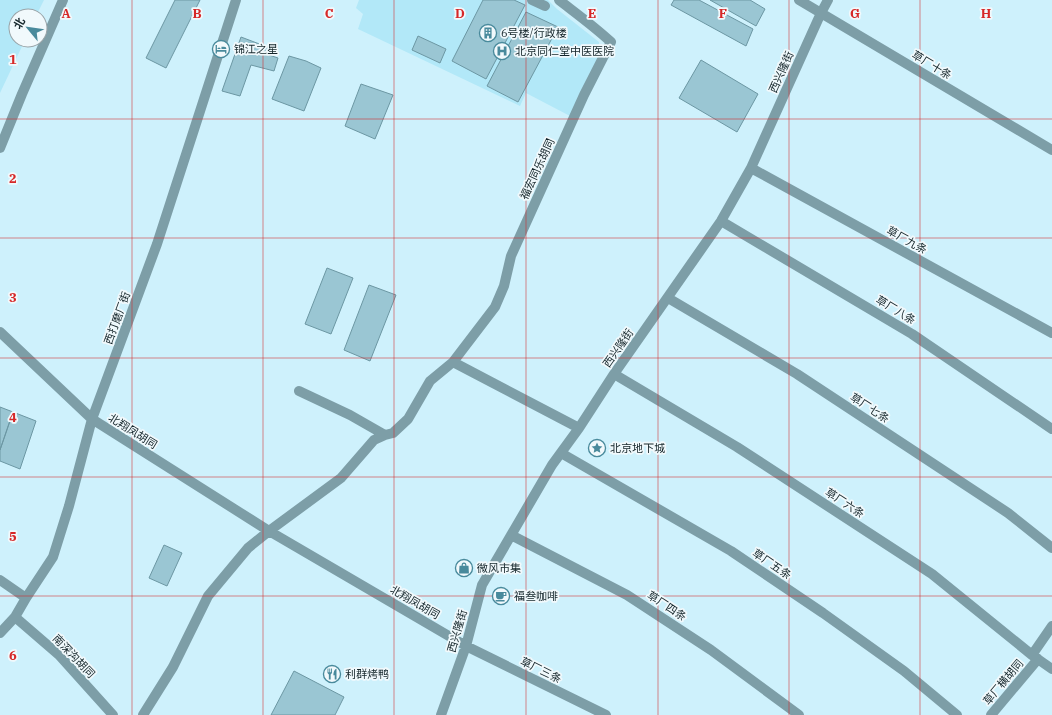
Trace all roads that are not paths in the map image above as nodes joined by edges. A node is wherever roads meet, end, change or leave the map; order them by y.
1 (63, 0) edge
2 (236, 0) edge
3 (532, 0) edge
4 (560, 0) edge
5 (799, 0) edge
6 (828, 0) edge
7 (544, 6) dead end
8 (821, 13) junction
9 (0, 148) edge
10 (1052, 150) edge
11 (751, 168) junction
12 (721, 221) junction
13 (668, 298) junction
14 (0, 332) edge
15 (1052, 333) edge
16 (453, 362) junction
17 (614, 374) junction
18 (299, 390) dead end
19 (92, 419) junction
20 (579, 428) junction
21 (1052, 429) edge
22 (385, 434) junction
23 (561, 453) junction
24 (269, 531) junction
25 (511, 535) junction
26 (1052, 548) edge
27 (0, 580) edge
28 (26, 598) junction
29 (15, 616) junction
30 (1052, 626) edge
31 (0, 633) edge
32 (466, 646) junction
33 (1035, 657) junction
34 (1052, 670) edge
35 (113, 715) edge
36 (143, 715) edge
37 (441, 715) edge
38 (606, 715) edge
39 (799, 715) edge
40 (957, 715) edge
41 (991, 715) edge

1 - 9 street
2 - 19 street, 西打磨厂街
3 - 7 street
4 - 16 street, 福宏同乐胡同
5 - 8 street, 草厂十条
6 - 8 street, 西兴隆街
8 - 10 street, 草厂十条
8 - 11 street, 西兴隆街
11 - 12 street, 西兴隆街
11 - 15 street, 草厂九条
12 - 13 street, 西兴隆街
12 - 21 street, 草厂八条
13 - 17 street, 西兴隆街
13 - 26 street, 草厂七条
14 - 19 street, 北翔凤胡同
16 - 20 street
16 - 22 street
17 - 20 street, 西兴隆街
17 - 33 street, 草厂六条
18 - 22 street
19 - 24 street, 北翔凤胡同
19 - 28 street, 西打磨厂街
20 - 23 street, 西兴隆街
22 - 24 street
23 - 25 street, 西兴隆街
23 - 40 street, 草厂五条
24 - 32 street, 北翔凤胡同
24 - 36 street
25 - 32 street, 西兴隆街
25 - 39 street, 草厂四条
27 - 28 street
28 - 29 street, 西打磨厂街
29 - 31 street, 西打磨厂街
29 - 35 street, 南深沟胡同
30 - 33 street, 草厂横胡同
32 - 37 street, 西兴隆街
32 - 38 street, 草厂三条
33 - 34 street, 草厂六条
33 - 41 street, 草厂横胡同

